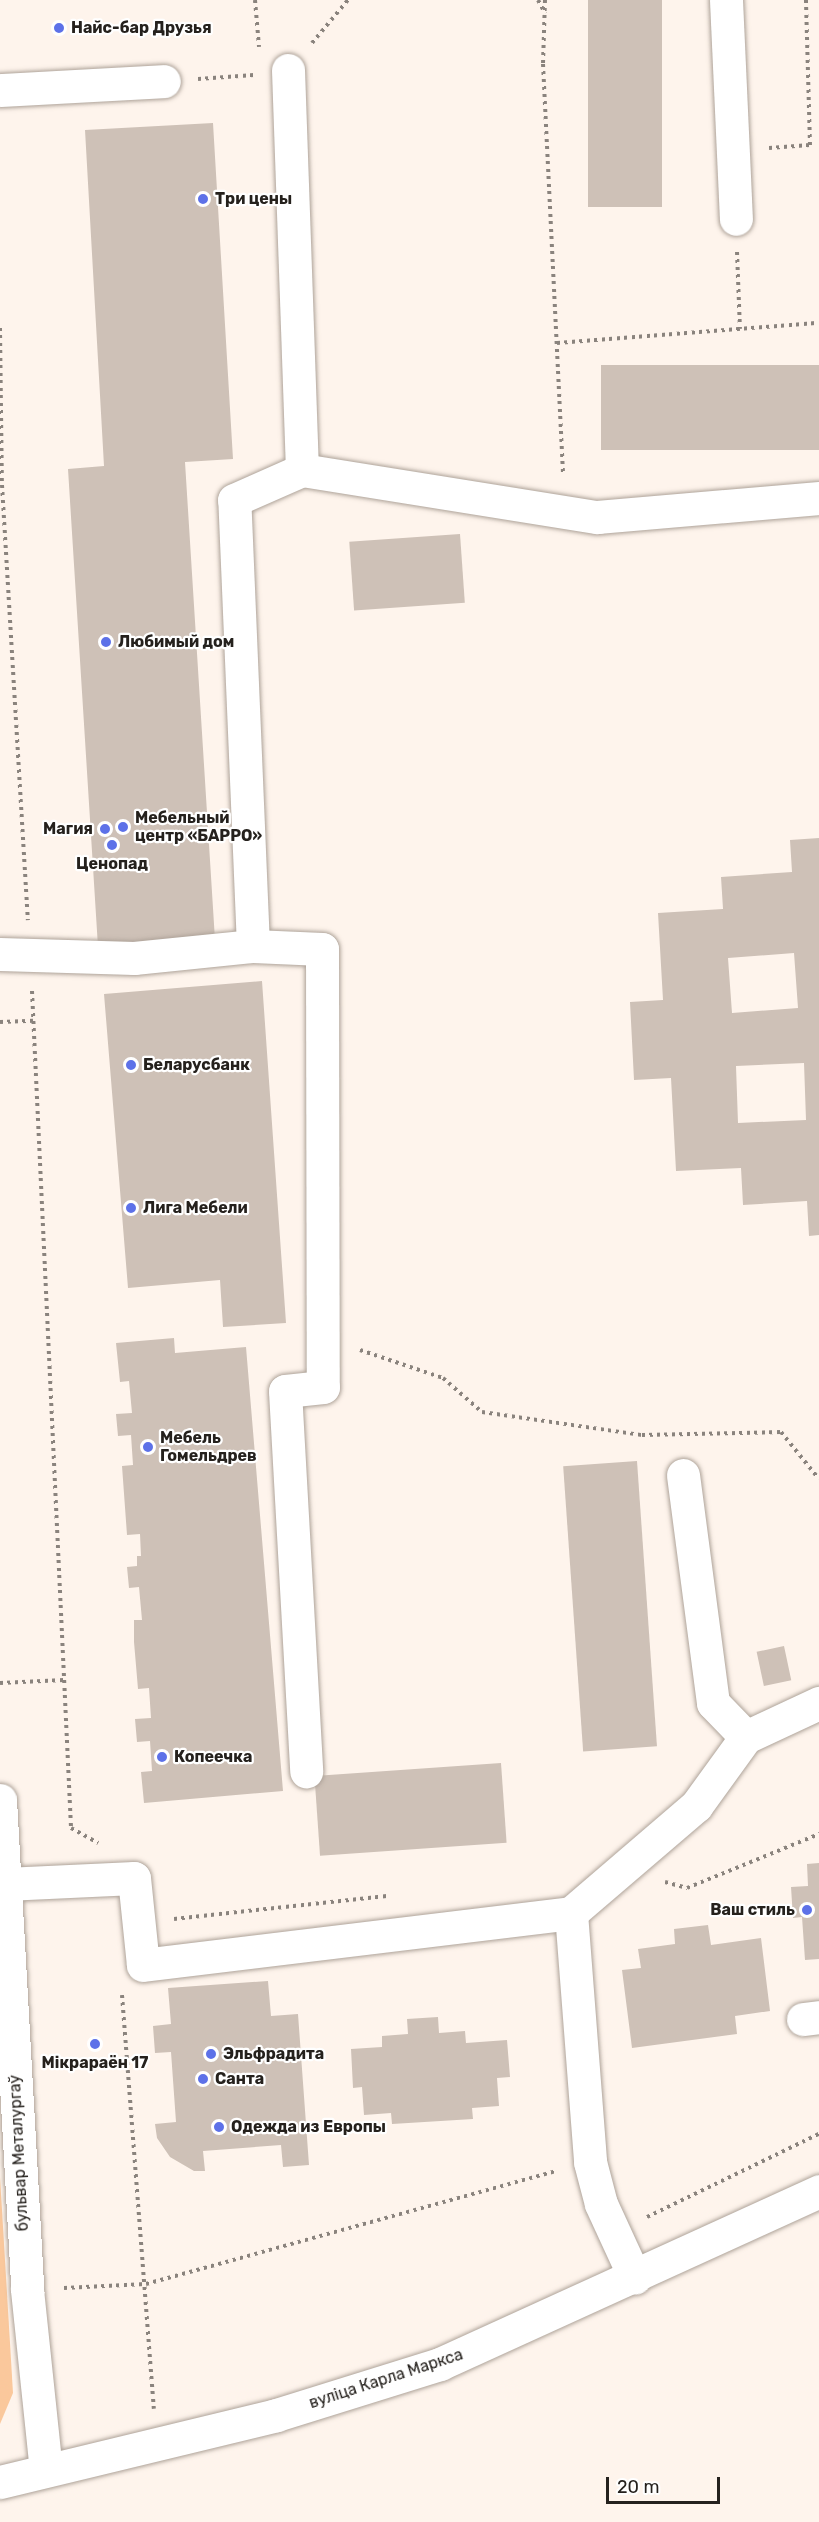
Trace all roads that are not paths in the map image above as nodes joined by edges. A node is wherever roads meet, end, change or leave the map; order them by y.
1 (726, 0) edge
2 (275, 72) road end
3 (164, 81) road end
4 (0, 90) edge
5 (736, 219) road end
6 (303, 471) junction
7 (819, 498) edge
8 (253, 946) junction
9 (15, 954) edge
10 (682, 1475) dead end
11 (819, 1703) edge
12 (746, 1737) junction
13 (306, 1771) dead end
14 (0, 1800) edge
15 (5, 1884) junction
16 (571, 1913) junction
17 (819, 2192) edge
18 (635, 2278) junction
19 (46, 2470) junction
20 (0, 2482) edge

1 - 5 main road
2 - 6 main road
3 - 4 main road
6 - 7 main road
6 - 8 main road
8 - 9 main road
8 - 13 main road
10 - 12 main road
11 - 12 main road
12 - 16 main road
14 - 15 main road, бульвар Металургаў
15 - 16 main road
15 - 19 main road, бульвар Металургаў
16 - 18 main road
17 - 18 main road, вуліца Карла Маркса
18 - 19 main road, вуліца Карла Маркса
19 - 20 main road, вуліца Карла Маркса

